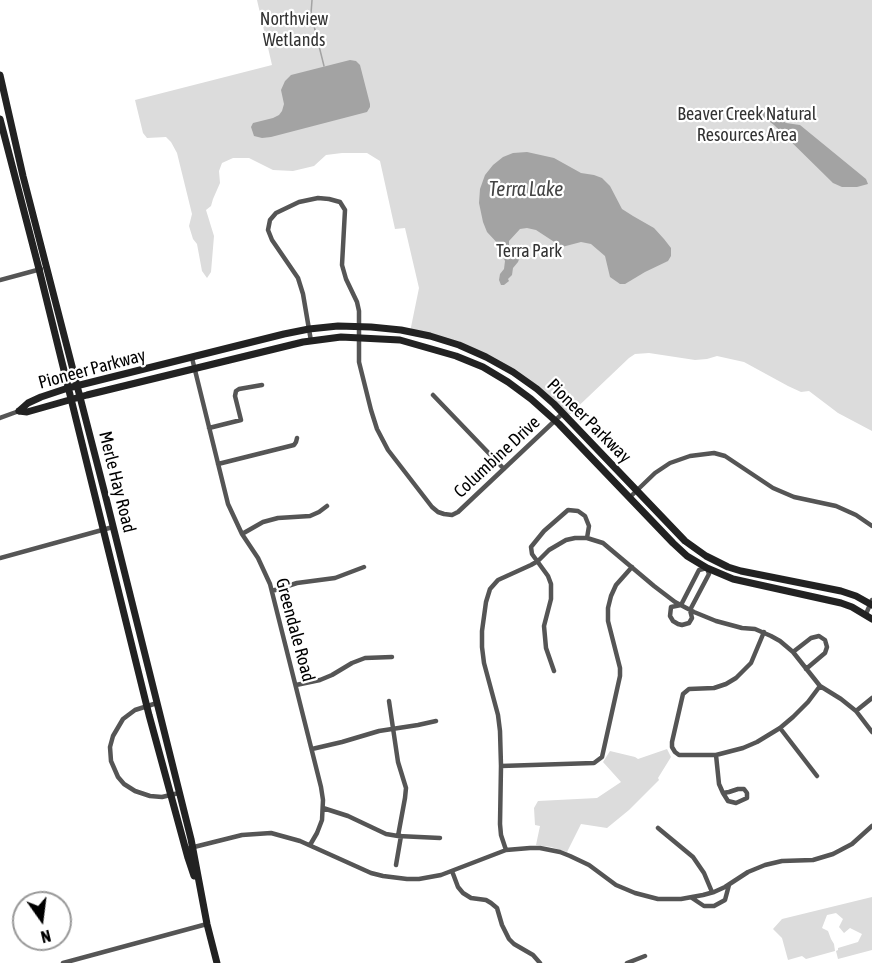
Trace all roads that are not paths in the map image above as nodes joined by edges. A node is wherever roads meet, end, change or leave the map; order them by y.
1 (0, 75) edge
2 (0, 119) edge
3 (43, 268) junction
4 (0, 280) edge
5 (359, 326) junction
6 (309, 329) junction
7 (359, 337) junction
8 (311, 340) junction
9 (192, 358) junction
10 (194, 368) junction
11 (262, 385) dead end
12 (78, 386) junction
13 (68, 388) junction
14 (433, 395) dead end
15 (81, 396) junction
16 (71, 399) junction
17 (20, 411) junction
18 (563, 413) junction
19 (0, 418) edge
20 (555, 420) junction
21 (209, 428) junction
22 (297, 438) dead end
23 (218, 464) junction
24 (504, 469) junction
25 (636, 490) junction
26 (629, 498) junction
27 (327, 506) dead end
28 (872, 526) edge
29 (113, 527) junction
30 (103, 530) junction
31 (242, 534) junction
32 (587, 538) junction
33 (0, 558) edge
34 (711, 559) junction
35 (538, 561) junction
36 (364, 567) dead end
37 (632, 567) junction
38 (706, 568) junction
39 (272, 591) junction
40 (871, 603) edge
41 (678, 604) junction
42 (690, 610) junction
43 (869, 616) edge
44 (764, 632) junction
45 (793, 652) junction
46 (392, 657) dead end
47 (806, 669) junction
48 (554, 671) dead end
49 (296, 686) junction
50 (820, 686) junction
51 (872, 698) edge
52 (389, 701) dead end
53 (157, 703) junction
54 (147, 706) junction
55 (856, 711) junction
56 (435, 721) dead end
57 (393, 728) junction
58 (780, 728) junction
59 (872, 732) edge
60 (312, 749) junction
61 (716, 755) junction
62 (501, 766) junction
63 (817, 776) dead end
64 (179, 793) junction
65 (723, 793) junction
66 (171, 796) junction
67 (323, 808) junction
68 (872, 826) edge
69 (658, 828) dead end
70 (866, 833) junction
71 (399, 836) junction
72 (440, 838) dead end
73 (870, 838) dead end
74 (310, 845) junction
75 (189, 849) junction
76 (506, 850) junction
77 (396, 865) dead end
78 (452, 871) junction
79 (729, 885) junction
80 (712, 892) junction
81 (692, 898) junction
82 (207, 924) junction
83 (645, 956) dead end
84 (63, 963) edge
85 (218, 963) edge
86 (540, 963) edge
87 (627, 963) edge

1 - 3 street, Merle Hay Road
2 - 3 street, Merle Hay Road
3 - 4 street
3 - 12 street, Merle Hay Road
3 - 13 street, Merle Hay Road
5 - 6 street, Pioneer Parkway
5 - 6 street, Columbine Drive
5 - 7 street, Columbine Drive
5 - 18 street, Pioneer Parkway
6 - 8 street
6 - 9 street, Pioneer Parkway
7 - 8 street, Pioneer Parkway
7 - 20 street, Pioneer Parkway
7 - 24 street, Columbine Drive
8 - 10 street, Pioneer Parkway
9 - 10 street, Greendale Road
9 - 12 street, Pioneer Parkway
10 - 15 street, Pioneer Parkway
10 - 21 street, Greendale Road
11 - 21 street
12 - 13 street, Pioneer Parkway
12 - 15 street, Merle Hay Road
13 - 16 street, Merle Hay Road
13 - 17 street, Pioneer Parkway
14 - 24 street
15 - 16 street, Pioneer Parkway
15 - 29 street, Merle Hay Road
16 - 17 street, Pioneer Parkway
16 - 30 street, Merle Hay Road
17 - 19 street, Pioneer Parkway
18 - 20 street, Columbine Drive
18 - 25 street, Pioneer Parkway
20 - 24 street, Columbine Drive
20 - 26 street, Pioneer Parkway
21 - 23 street, Greendale Road
22 - 23 street
23 - 31 street, Greendale Road
25 - 26 street
25 - 28 street
25 - 34 street, Pioneer Parkway
26 - 38 street, Pioneer Parkway
27 - 31 street
29 - 30 street
29 - 53 street, Merle Hay Road
30 - 33 street
30 - 54 street, Merle Hay Road
31 - 39 street, Greendale Road
32 - 35 street
32 - 35 street
32 - 37 street
34 - 38 street
34 - 40 street, Pioneer Parkway
35 - 48 street
35 - 62 street
36 - 39 street
37 - 41 street
37 - 62 street
38 - 41 street
38 - 42 street
38 - 43 street, Pioneer Parkway
39 - 49 street, Greendale Road
40 - 43 street
41 - 42 street
41 - 42 street
42 - 44 street
44 - 45 street
44 - 61 street
45 - 47 street
45 - 47 street
46 - 49 street
47 - 50 street
49 - 60 street, Greendale Road
50 - 55 street
50 - 58 street
51 - 55 street
52 - 57 street
53 - 54 street
53 - 64 street, Merle Hay Road
54 - 66 street, Merle Hay Road
54 - 66 street
55 - 59 street
56 - 57 street
57 - 60 street
57 - 71 street
58 - 61 street
58 - 63 street
60 - 67 street, Greendale Road
61 - 65 street
62 - 76 street
64 - 66 street
64 - 75 street, Merle Hay Road
65 - 65 street
66 - 75 street, Merle Hay Road
67 - 71 street
67 - 74 street, Greendale Road
68 - 70 street
69 - 80 street
70 - 73 street
70 - 79 street
71 - 72 street
71 - 77 street
74 - 75 street
74 - 78 street
75 - 82 street, Merle Hay Road
76 - 78 street
76 - 81 street
78 - 86 street
79 - 80 street
79 - 81 street
80 - 81 street
82 - 84 street
82 - 85 street, Merle Hay Road
83 - 87 street

